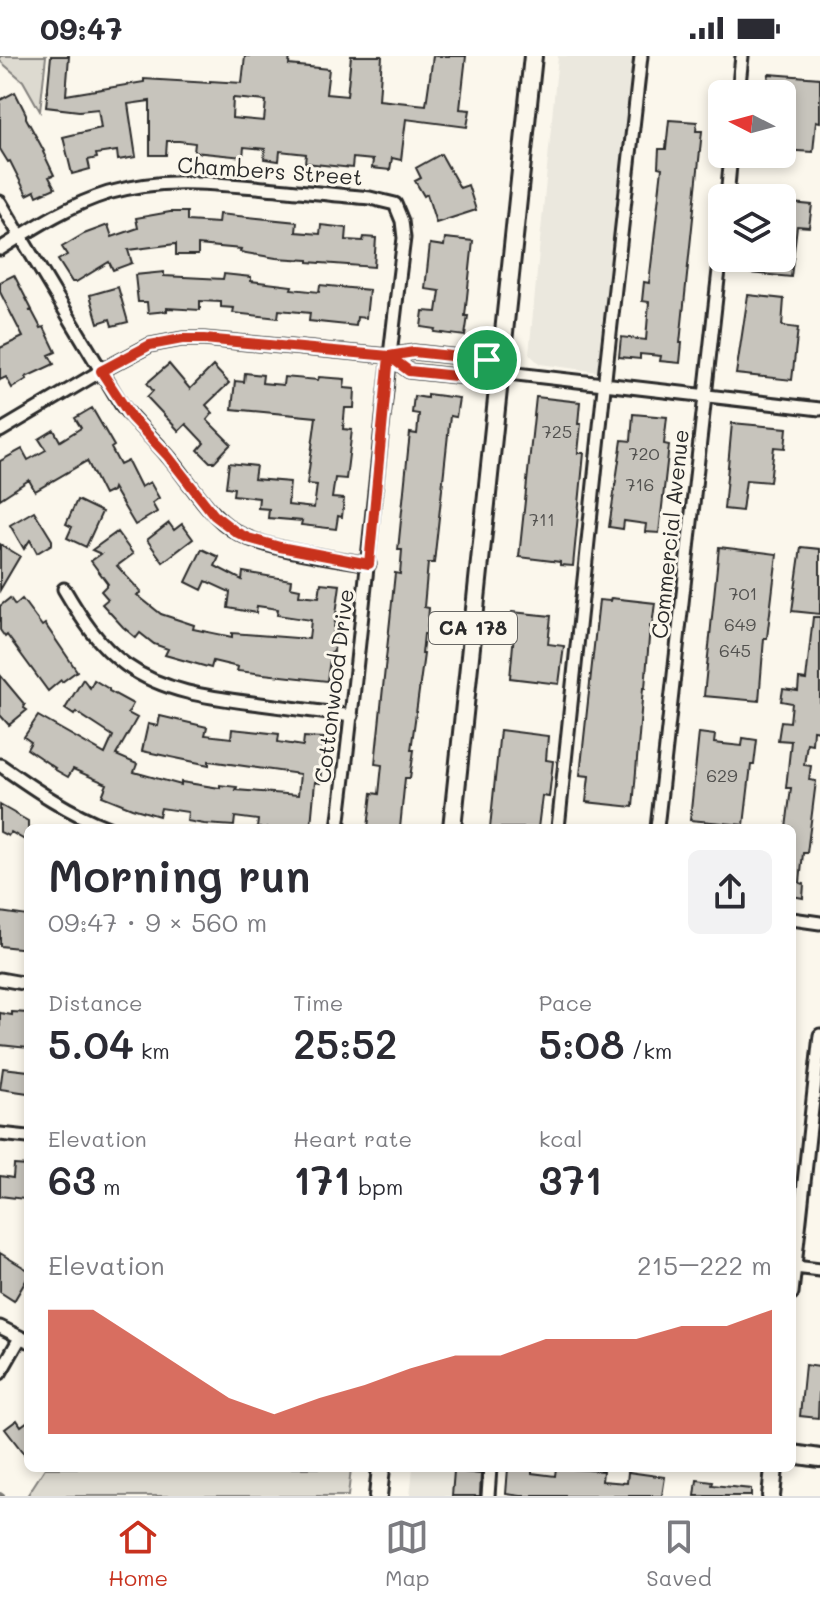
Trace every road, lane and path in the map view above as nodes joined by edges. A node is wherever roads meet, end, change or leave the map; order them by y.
1 (533, 56) edge
2 (641, 56) edge
3 (742, 56) edge
4 (739, 80) edge
5 (0, 202) edge
6 (400, 215) joint
7 (20, 237) junction
8 (0, 249) edge
9 (719, 272) edge
10 (389, 356) junction
11 (101, 371) junction
12 (499, 372) junction
13 (604, 384) junction
14 (706, 396) junction
15 (820, 409) edge
16 (0, 431) edge
17 (369, 564) junction
18 (64, 589) dead end
19 (352, 716) junction
20 (0, 765) edge
21 (98, 824) edge
22 (338, 824) edge
23 (452, 824) edge
24 (558, 824) edge
25 (657, 824) edge
26 (796, 920) edge
27 (820, 923) edge
28 (0, 979) edge
29 (24, 983) edge
30 (820, 1035) edge
31 (817, 1098) edge
32 (0, 1134) edge
33 (24, 1137) edge
34 (796, 1259) edge
35 (796, 1267) edge
36 (820, 1270) edge
37 (0, 1327) edge
38 (24, 1339) edge
39 (0, 1373) edge
40 (796, 1455) edge
41 (820, 1458) edge
42 (381, 1472) edge
43 (490, 1472) edge
44 (774, 1472) edge
45 (378, 1496) edge
46 (488, 1496) edge
47 (771, 1496) edge

1 - 12 main road, CA 178
2 - 13 street
3 - 4 street
5 - 7 street
6 - 7 street, Chambers Street
6 - 10 street, Cottonwood Drive
7 - 8 street, Chambers Street
7 - 11 street
9 - 14 street, Commercial Avenue
10 - 11 street
10 - 12 street
10 - 12 street
10 - 17 street, Cottonwood Drive
11 - 16 street
11 - 17 street
12 - 13 street
12 - 23 main road, CA 178
13 - 14 street
13 - 24 street
14 - 15 street
14 - 25 street, Commercial Avenue
17 - 19 street, Cottonwood Drive
18 - 19 street
19 - 22 street, Cottonwood Drive
20 - 21 street
26 - 27 street
28 - 29 street
30 - 31 street
31 - 34 street
32 - 33 street
35 - 36 street
37 - 38 street
38 - 39 street
40 - 41 main road
42 - 45 main road
43 - 46 street
44 - 47 main road

